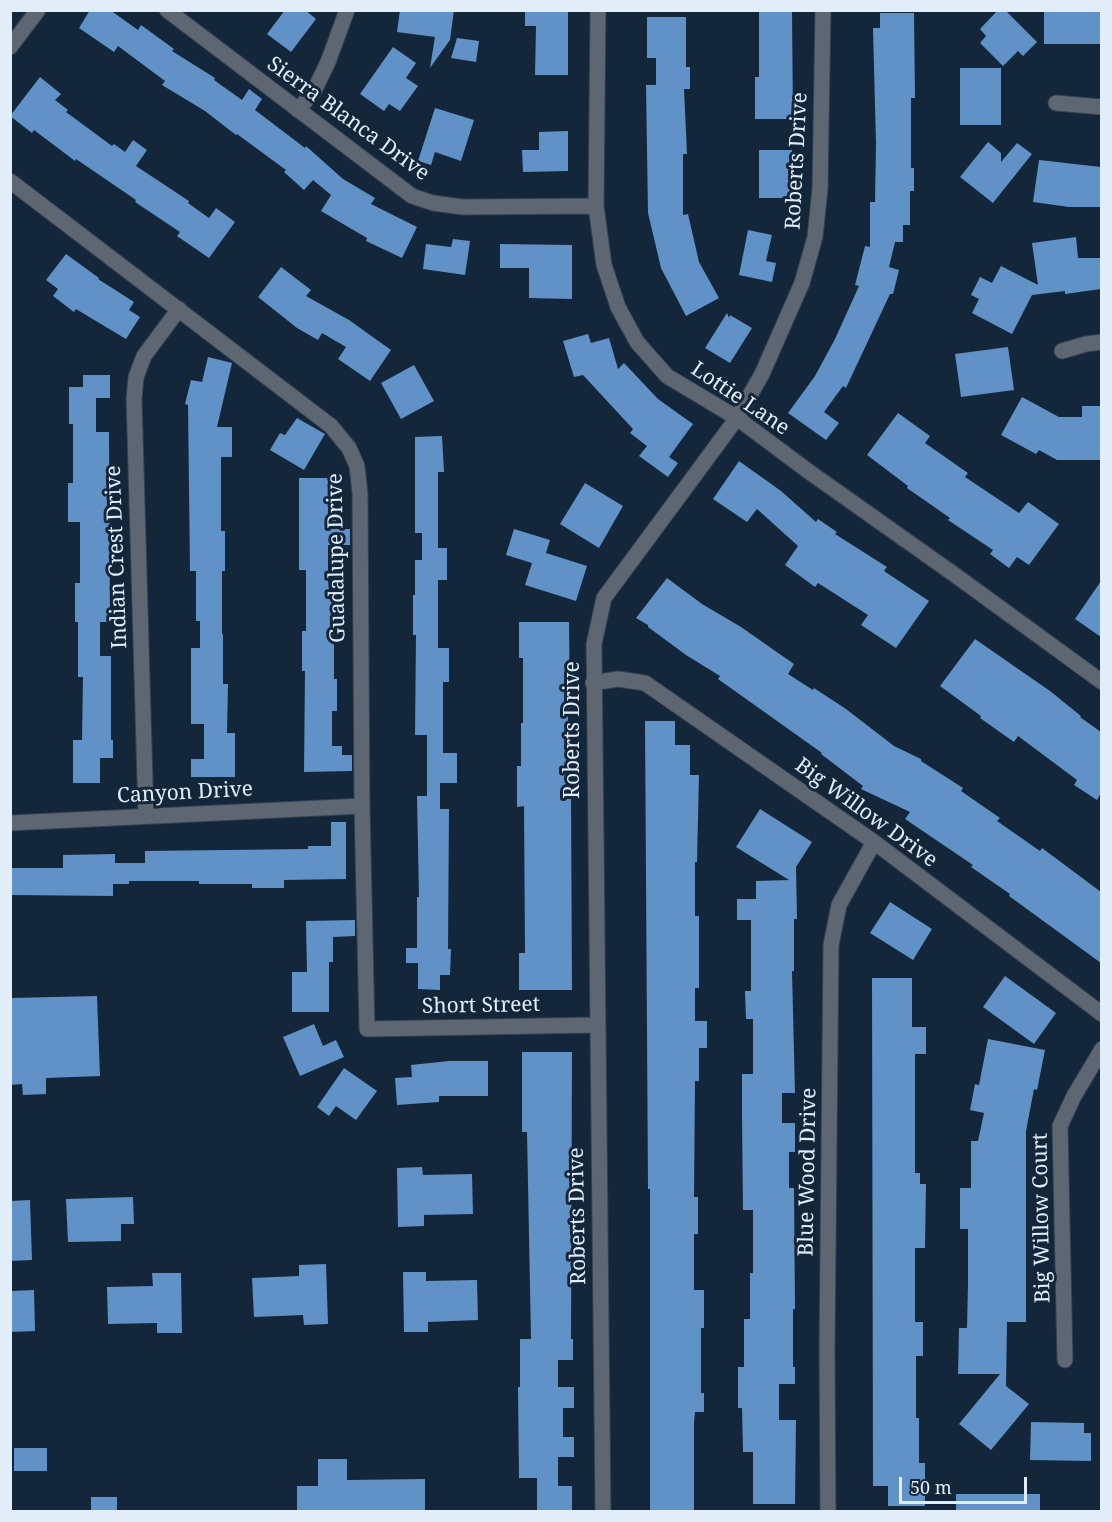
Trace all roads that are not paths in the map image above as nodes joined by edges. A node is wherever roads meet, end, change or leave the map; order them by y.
1 (38, 10) edge
2 (166, 10) edge
3 (347, 10) edge
4 (598, 10) edge
5 (823, 10) edge
6 (10, 47) edge
7 (1056, 103) dead end
8 (1101, 107) edge
9 (298, 110) junction
10 (10, 181) edge
11 (596, 206) junction
12 (179, 309) junction
13 (1101, 342) edge
14 (1062, 351) dead end
15 (737, 418) junction
16 (1101, 682) edge
17 (593, 683) junction
18 (362, 806) junction
19 (146, 816) junction
20 (10, 823) edge
21 (874, 842) junction
22 (1101, 1014) edge
23 (596, 1025) junction
24 (367, 1029) joint
25 (1101, 1049) edge
26 (1065, 1360) dead end
27 (603, 1512) edge
28 (828, 1512) edge

1 - 6 street
2 - 9 street, Sierra Blanca Drive
3 - 9 street
4 - 11 street, Lottie Lane
5 - 15 street, Roberts Drive
7 - 8 street
9 - 11 street, Sierra Blanca Drive
10 - 12 street, Guadalupe Drive
11 - 15 street, Lottie Lane
12 - 18 street, Guadalupe Drive
12 - 19 street, Indian Crest Drive
13 - 14 street
15 - 16 street, Lottie Lane
15 - 17 street, Roberts Drive
17 - 21 street, Big Willow Drive
17 - 23 street, Roberts Drive
18 - 19 street, Canyon Drive
18 - 24 street, Guadalupe Drive
19 - 20 street, Canyon Drive
21 - 22 street, Big Willow Drive
21 - 28 street, Blue Wood Drive
23 - 24 street, Short Street
23 - 27 street, Roberts Drive
25 - 26 street, Big Willow Court

